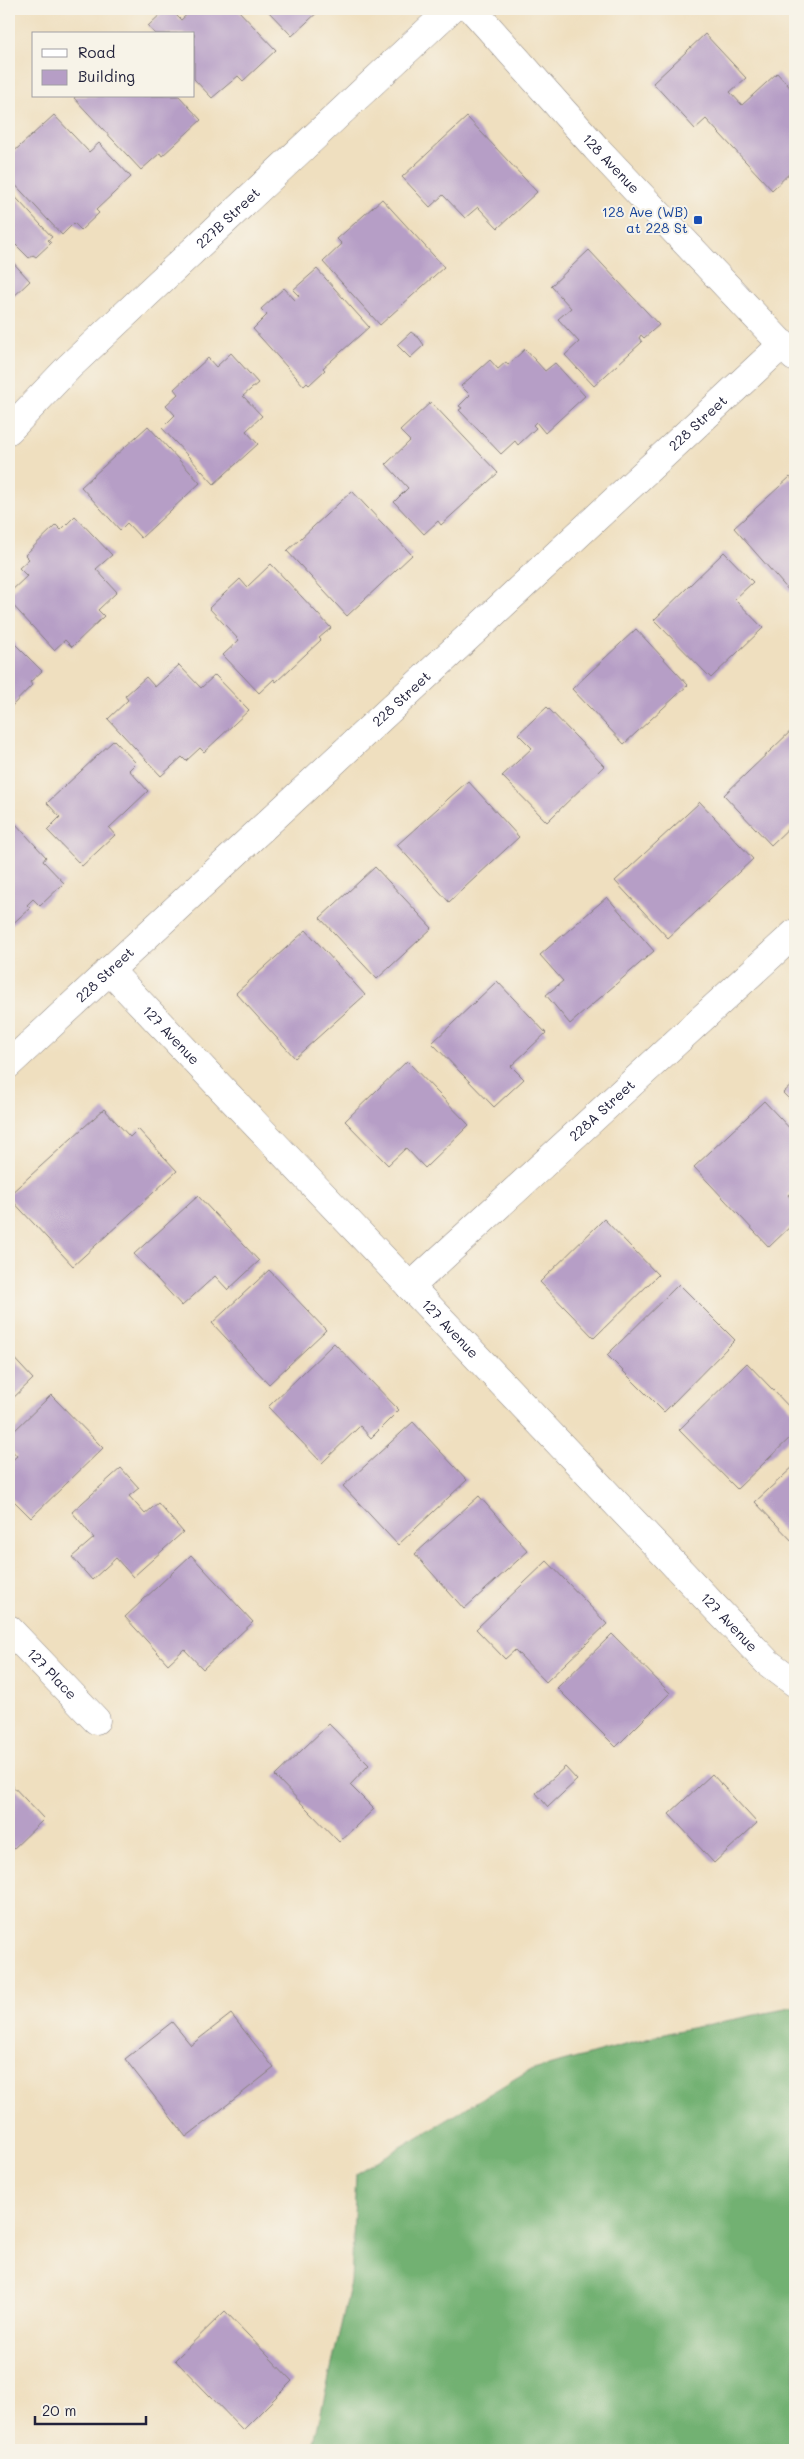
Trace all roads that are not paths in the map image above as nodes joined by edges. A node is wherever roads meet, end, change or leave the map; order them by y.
1 (451, 9) edge
2 (472, 9) edge
3 (791, 345) edge
4 (9, 430) edge
5 (795, 933) edge
6 (109, 970) junction
7 (9, 1064) edge
8 (410, 1287) junction
9 (9, 1629) edge
10 (795, 1682) edge
11 (96, 1720) dead end

1 - 4 street, 227B Street
2 - 3 street, 128 Avenue
3 - 6 street, 228 Street
5 - 8 street, 228A Street
6 - 7 street, 228 Street
6 - 8 street, 127 Avenue
8 - 10 street, 127 Avenue
9 - 11 street, 127 Place

